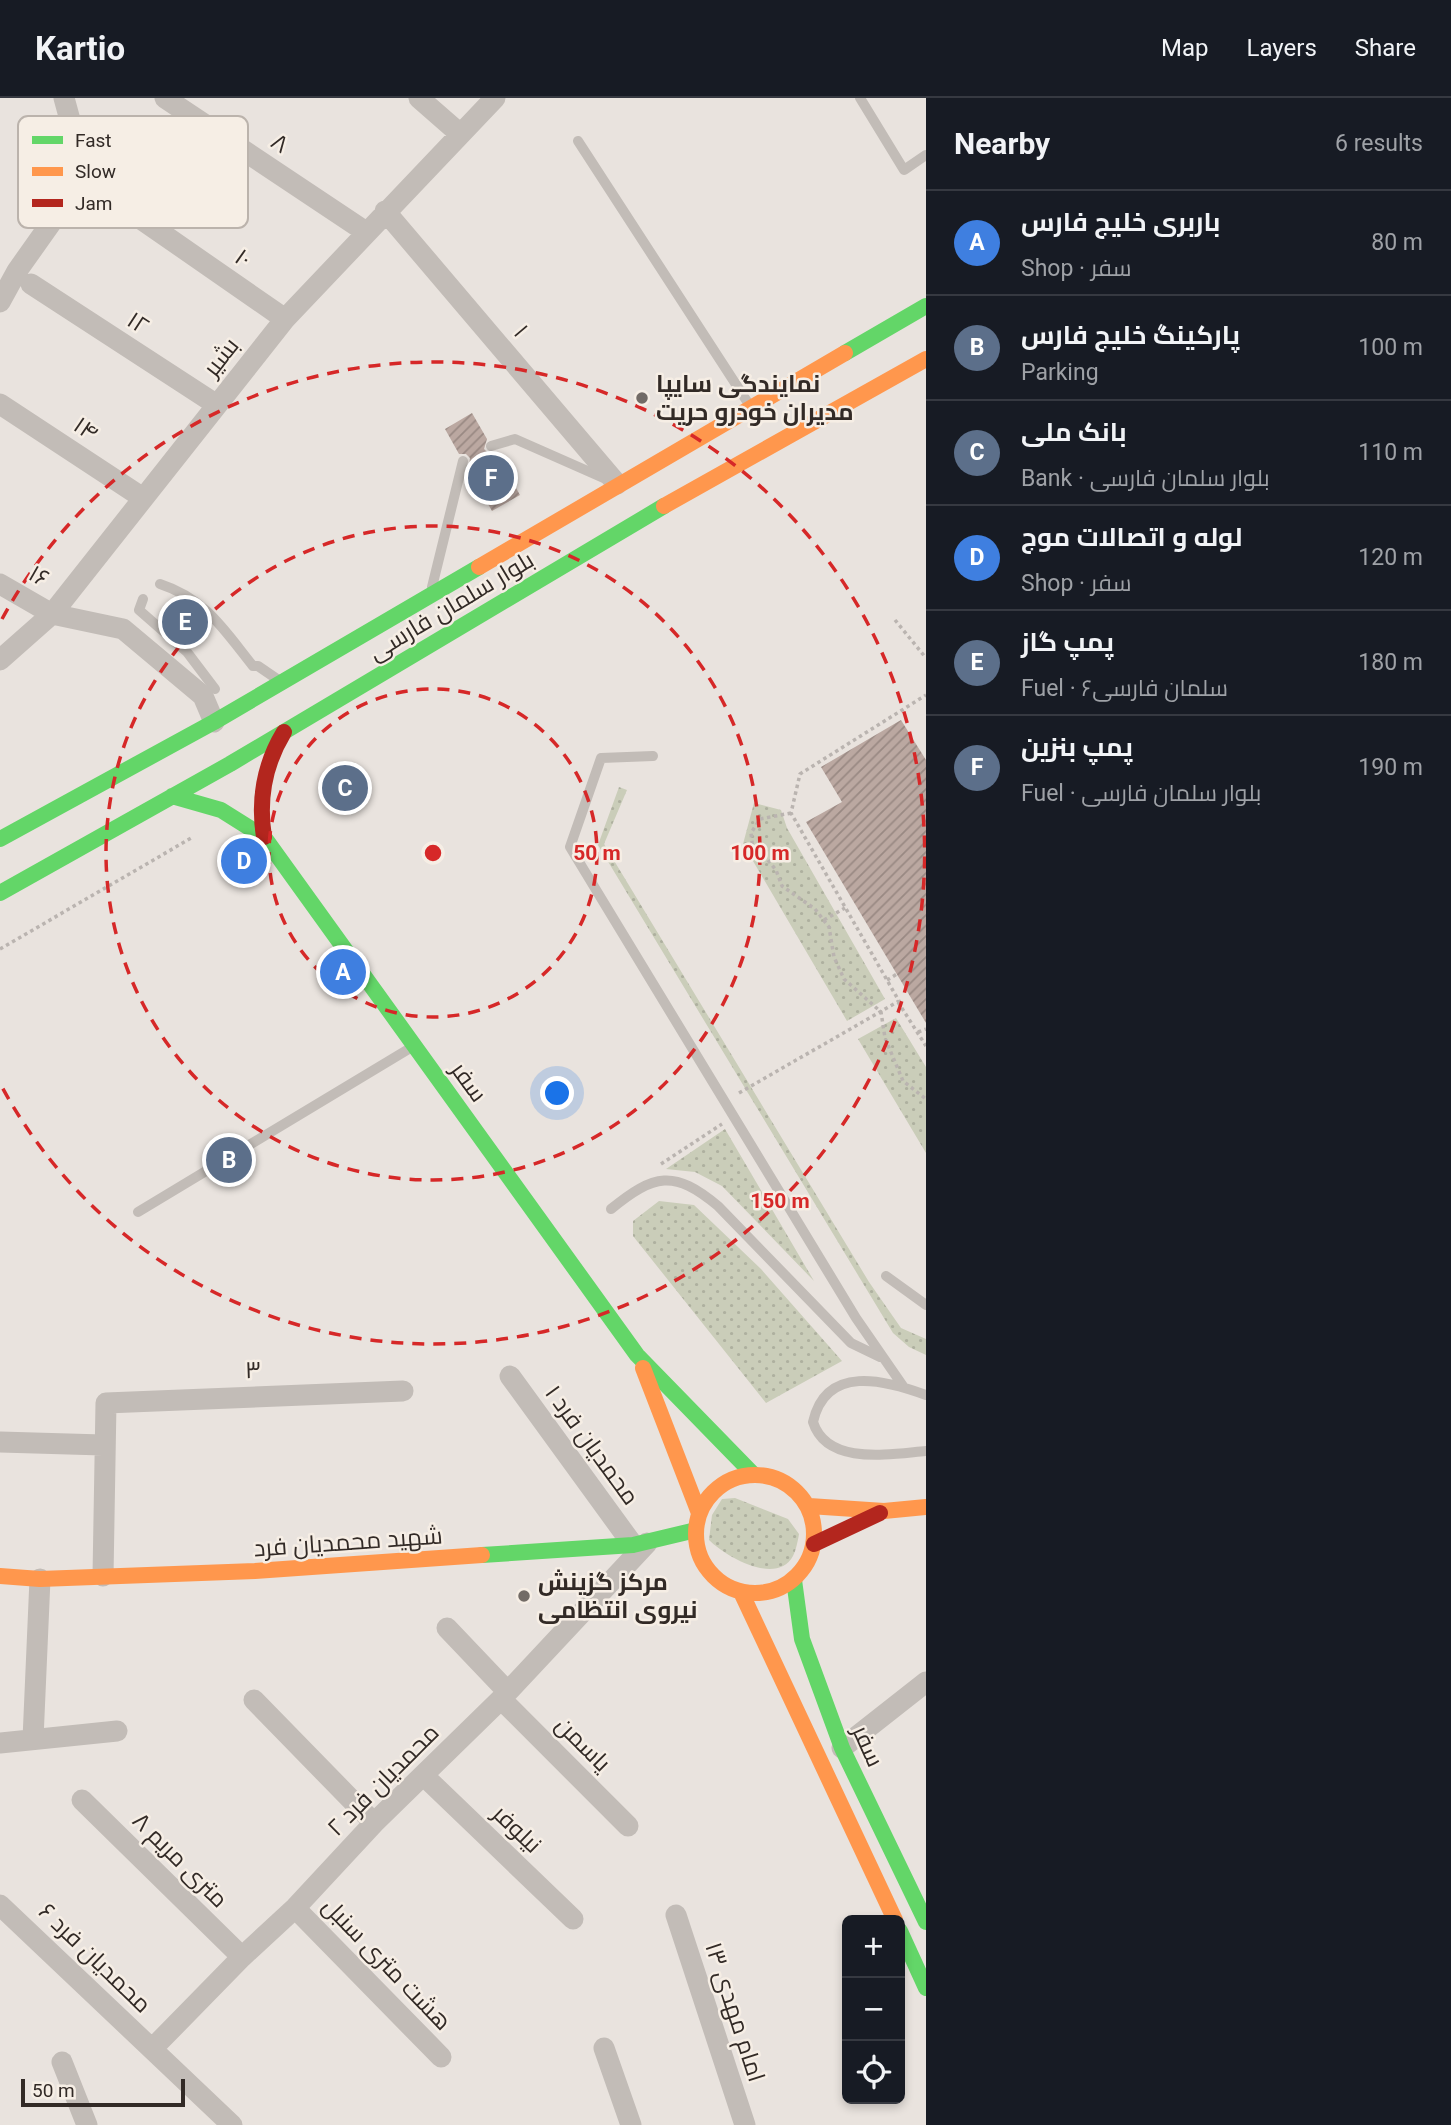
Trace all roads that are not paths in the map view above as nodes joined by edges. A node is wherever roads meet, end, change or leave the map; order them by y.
1 (64, 98) edge
2 (165, 98) edge
3 (419, 98) edge
4 (495, 98) edge
5 (860, 98) edge
6 (69, 116) edge
7 (192, 116) edge
8 (459, 133) junction
9 (578, 141) dead end
10 (248, 153) edge
11 (926, 155) edge
12 (385, 211) junction
13 (47, 228) edge
14 (154, 228) edge
15 (366, 232) junction
16 (31, 284) dead end
17 (0, 302) edge
18 (926, 306) edge
19 (285, 319) junction
20 (926, 359) edge
21 (0, 404) edge
22 (216, 405) junction
23 (750, 407) junction
24 (491, 446) dead end
25 (463, 461) dead end
26 (617, 484) junction
27 (143, 498) junction
28 (0, 584) edge
29 (160, 584) dead end
30 (430, 598) junction
31 (143, 599) dead end
32 (52, 614) junction
33 (0, 660) edge
34 (283, 683) junction
35 (215, 689) dead end
36 (214, 722) junction
37 (284, 732) junction
38 (653, 756) dead end
39 (172, 796) junction
40 (264, 837) junction
41 (0, 839) edge
42 (0, 893) edge
43 (414, 1045) junction
44 (611, 1209) dead end
45 (138, 1212) dead end
46 (886, 1276) dead end
47 (926, 1305) edge
48 (638, 1355) junction
49 (881, 1357) junction
50 (510, 1377) dead end
51 (903, 1387) junction
52 (403, 1391) dead end
53 (926, 1395) edge
54 (0, 1442) edge
55 (103, 1445) junction
56 (926, 1451) edge
57 (753, 1474) junction
58 (808, 1506) junction
59 (926, 1507) edge
60 (884, 1511) junction
61 (697, 1522) junction
62 (640, 1544) junction
63 (814, 1544) junction
64 (0, 1576) edge
65 (103, 1576) junction
66 (40, 1579) junction
67 (794, 1580) junction
68 (741, 1592) junction
69 (447, 1628) dead end
70 (926, 1682) edge
71 (504, 1695) junction
72 (254, 1700) dead end
73 (117, 1731) dead end
74 (33, 1739) junction
75 (0, 1743) edge
76 (842, 1748) junction
77 (424, 1776) junction
78 (82, 1800) dead end
79 (374, 1823) junction
80 (628, 1826) dead end
81 (0, 1905) edge
82 (295, 1908) junction
83 (676, 1915) dead end
84 (893, 1915) edge
85 (573, 1920) dead end
86 (926, 1922) edge
87 (905, 1942) edge
88 (242, 1957) junction
89 (926, 1988) edge
90 (604, 2048) dead end
91 (152, 2049) junction
92 (442, 2057) dead end
93 (62, 2062) dead end
94 (87, 2125) edge
95 (232, 2125) edge
96 (631, 2125) edge
97 (745, 2125) edge

1 - 6 street
2 - 7 street, ۸
3 - 8 street
4 - 8 street, بشیر
5 - 11 lane
8 - 12 street, بشیر
9 - 23 lane
10 - 15 street, ۸
12 - 15 street, بشیر
12 - 26 street, ۱
13 - 17 street
14 - 19 street, ۱۰
15 - 19 street, بشیر
16 - 22 street, ۱۲
18 - 23 main road, بلوار سلمان فارسی
19 - 22 street, بشیر
20 - 37 main road, بلوار سلمان فارسی
21 - 27 street, ۱۴
22 - 27 street, بشیر
23 - 26 main road, بلوار سلمان فارسی
24 - 26 lane
25 - 30 lane
26 - 30 main road, بلوار سلمان فارسی
27 - 32 street, بشیر
28 - 32 street, ۱۶
29 - 34 lane
30 - 34 main road, بلوار سلمان فارسی
31 - 35 lane
32 - 33 street, بشیر
32 - 36 street, ۱۶
34 - 36 main road, بلوار سلمان فارسی
36 - 41 main road, بلوار سلمان فارسی
37 - 39 main road, بلوار سلمان فارسی
37 - 40 main road, سفر
38 - 49 lane
39 - 40 main road, سفر
39 - 42 main road, بلوار سلمان فارسی
40 - 43 main road, سفر
43 - 45 lane
43 - 48 main road, سفر
44 - 49 lane
46 - 47 lane
48 - 57 main road, سفر
48 - 61 main road, سفر
49 - 51 lane
50 - 62 street, ۱ محمدیان فرد
51 - 53 lane
51 - 56 lane
52 - 55 street, ۳
54 - 55 street
55 - 65 street
57 - 58 main road
57 - 61 main road
58 - 60 main road
58 - 63 main road
59 - 60 main road
60 - 63 main road
61 - 62 main road, شهید محمدیان فرد
61 - 68 main road
62 - 65 main road, شهید محمدیان فرد
62 - 71 street, ۲ محمدیان فرد
63 - 67 main road
64 - 66 main road, شهید محمدیان فرد
65 - 66 main road, شهید محمدیان فرد
66 - 74 street
67 - 68 main road
67 - 76 main road, سفر
68 - 84 main road, سفر
69 - 71 street, یاسمن
70 - 76 street
71 - 77 street, ۲ محمدیان فرد
71 - 80 street, یاسمن
72 - 79 street
73 - 74 street
74 - 75 street
76 - 86 main road, سفر
77 - 79 street, ۲ محمدیان فرد
77 - 85 street, نیلوفر
78 - 88 street, ۸ متری مریم
79 - 82 street, ۲ محمدیان فرد
81 - 91 street, ۶ محمدیان فرد
82 - 88 street, ۲ محمدیان فرد
82 - 92 street, هشت متری سنبل
83 - 97 street, ۱۳ امام مهدی
87 - 89 main road
88 - 91 street, ۲ محمدیان فرد
90 - 96 street
91 - 95 street, ۶ محمدیان فرد
93 - 94 street

